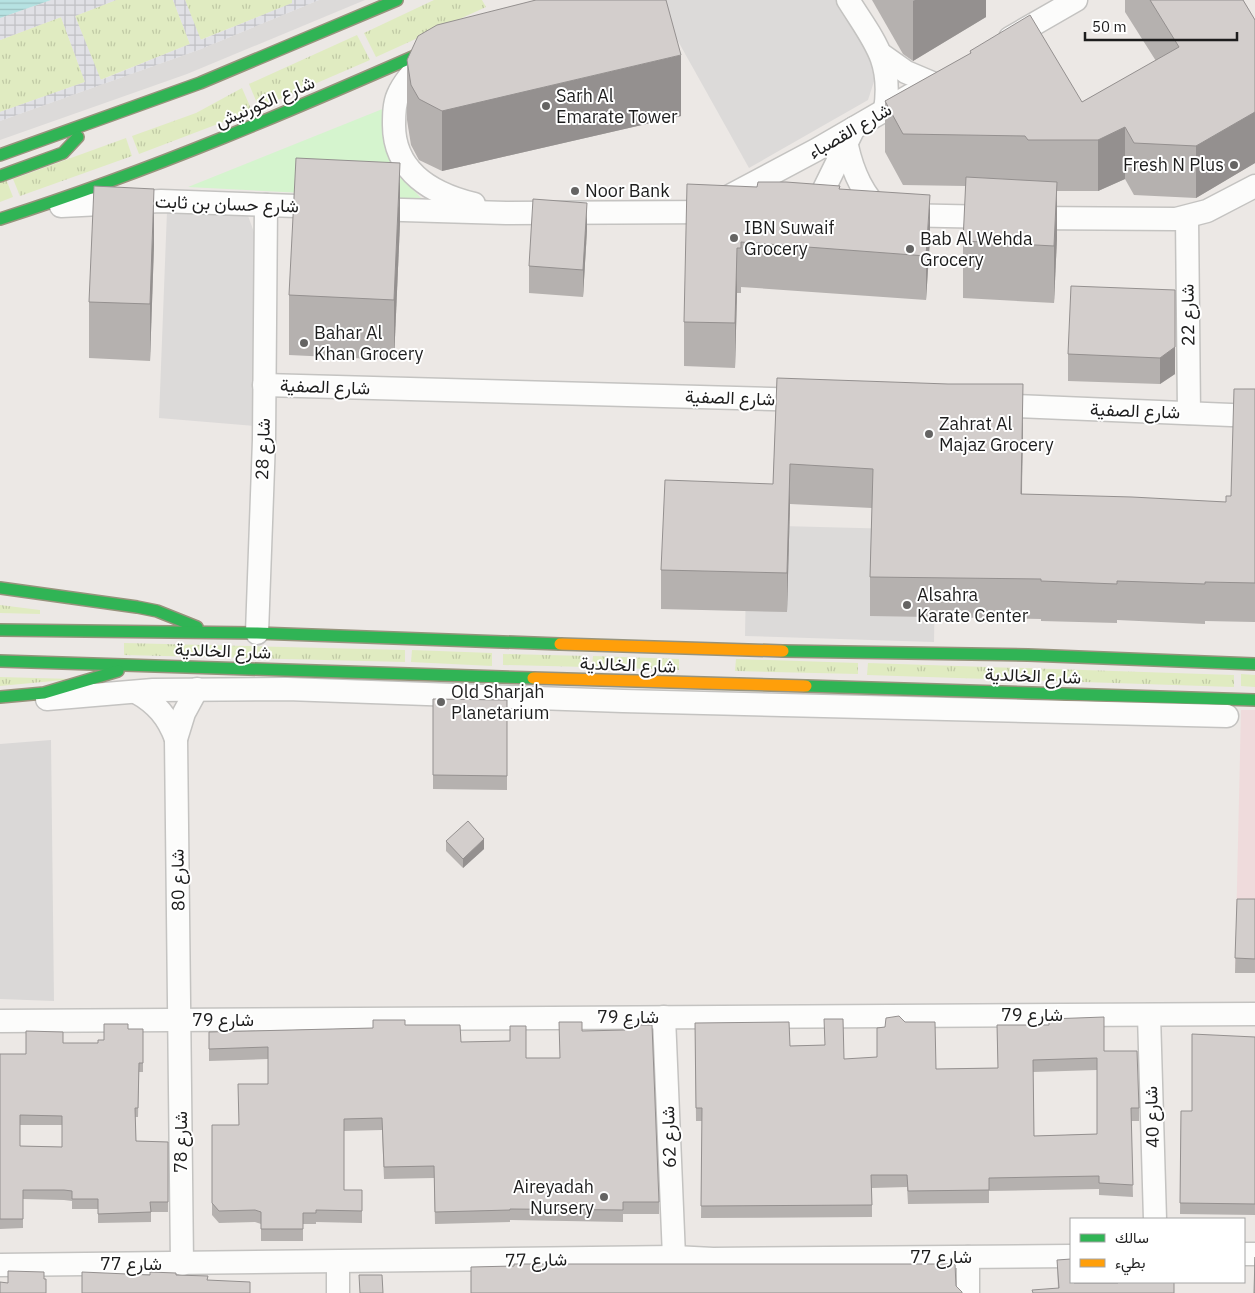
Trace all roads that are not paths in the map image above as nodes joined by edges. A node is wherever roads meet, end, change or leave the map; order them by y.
1 (397, 0) edge
2 (848, 0) edge
3 (1076, 0) edge
4 (446, 43) joint
5 (989, 50) edge
6 (882, 56) junction
7 (885, 110) junction
8 (81, 128) junction
9 (851, 137) junction
10 (0, 155) edge
11 (0, 176) edge
12 (1255, 186) edge
13 (266, 206) junction
14 (39, 208) junction
15 (699, 212) junction
16 (738, 212) edge
17 (830, 212) junction
18 (506, 213) junction
19 (883, 215) junction
20 (1188, 218) junction
21 (0, 220) edge
22 (264, 385) junction
23 (831, 401) edge
24 (975, 405) edge
25 (1189, 413) junction
26 (1255, 416) edge
27 (0, 588) edge
28 (0, 630) edge
29 (257, 633) junction
30 (212, 634) junction
31 (0, 661) edge
32 (1255, 664) edge
33 (132, 665) junction
34 (503, 687) junction
35 (197, 689) junction
36 (136, 692) junction
37 (1, 697) edge
38 (1255, 700) edge
39 (1227, 716) dead end
40 (176, 739) junction
41 (1255, 1014) edge
42 (1149, 1015) junction
43 (664, 1017) junction
44 (180, 1020) junction
45 (0, 1021) edge
46 (1155, 1218) edge
47 (1070, 1256) edge
48 (674, 1257) junction
49 (968, 1257) junction
50 (338, 1263) junction
51 (182, 1264) junction
52 (0, 1265) edge
53 (338, 1293) edge
54 (968, 1293) edge

1 - 8 main road
2 - 6 street
3 - 5 street
4 - 14 main road, شارع الكورنيش
4 - 18 street, شارع حسان بن ثابت
6 - 7 street
6 - 7 street, شارع القصباء
7 - 9 street, شارع القصباء
8 - 10 main road
8 - 11 main road
9 - 15 street, شارع القصباء
9 - 17 street
9 - 17 street
9 - 19 street
12 - 20 street
13 - 14 street, شارع حسان بن ثابت
13 - 18 street, شارع حسان بن ثابت
13 - 22 street, شارع 28
14 - 21 main road, شارع الكورنيش
15 - 16 street, شارع حسان بن ثابت
15 - 18 street, شارع حسان بن ثابت
17 - 19 street
19 - 20 street
20 - 25 street, شارع 22
22 - 23 street, شارع الصفية
22 - 29 street, شارع 28
24 - 25 street, شارع الصفية
25 - 26 street, شارع الصفية
27 - 30 main road
28 - 30 main road, شارع الخالدية
29 - 30 main road, شارع الخالدية
29 - 32 main road, شارع الخالدية
31 - 33 main road, شارع الخالدية
33 - 34 main road, شارع الخالدية
33 - 37 main road
34 - 35 street
34 - 38 main road, شارع الخالدية
34 - 39 street
35 - 36 street
35 - 40 street, شارع 80
36 - 37 street
36 - 40 street, شارع 80
40 - 44 street, شارع 80
41 - 42 street, شارع 79
42 - 43 street, شارع 79
42 - 46 street, شارع 40
43 - 44 street, شارع 79
43 - 48 street, شارع 62
44 - 45 street, شارع 79
44 - 51 street, شارع 78
47 - 49 street, شارع 77
48 - 49 street, شارع 77
48 - 50 street, شارع 77
49 - 54 street
50 - 51 street, شارع 77
50 - 53 street
51 - 52 street, شارع 77

